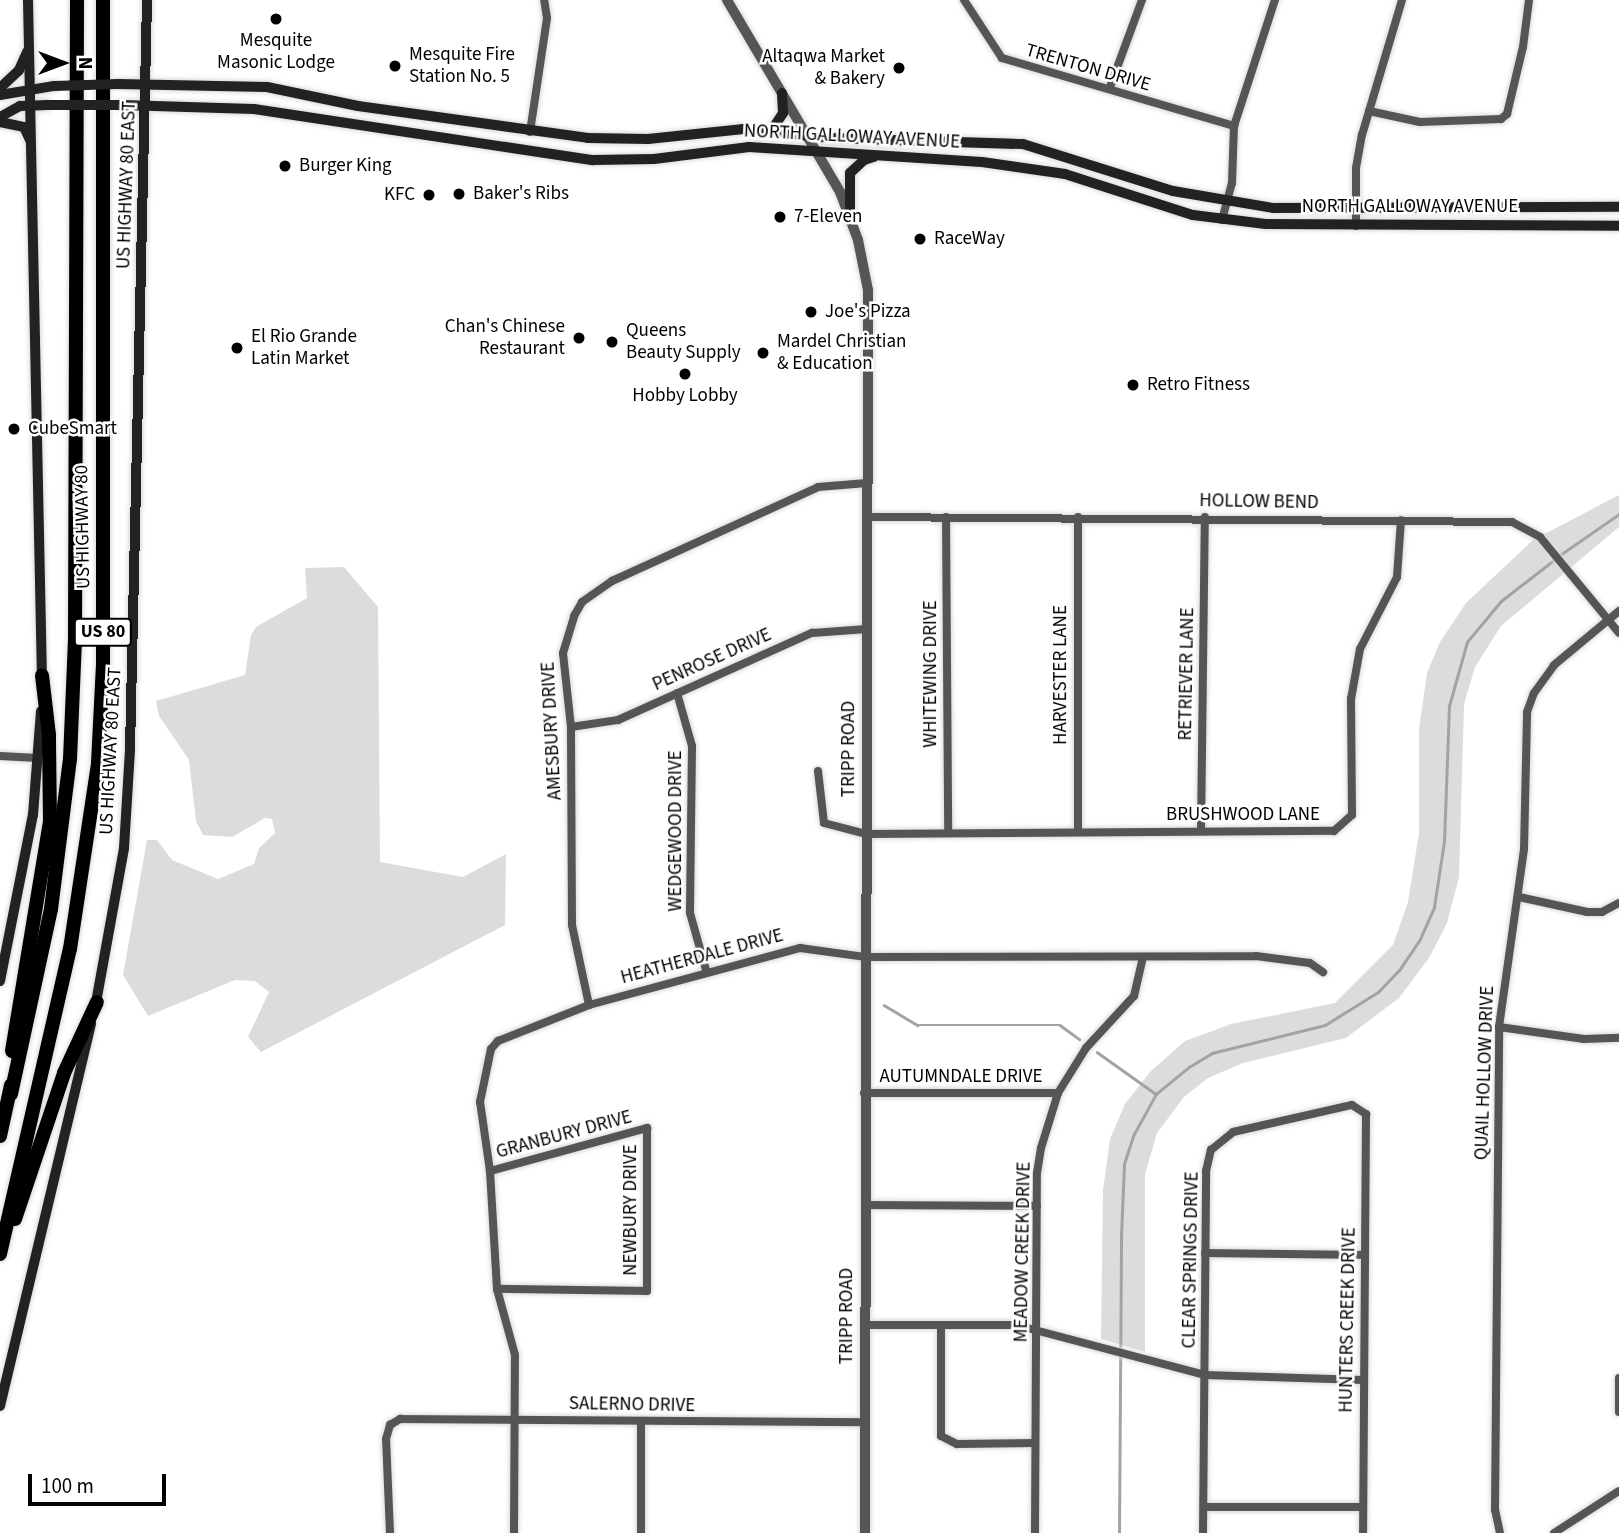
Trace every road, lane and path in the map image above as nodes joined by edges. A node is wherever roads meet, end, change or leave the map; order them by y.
1 (28, 0) edge
2 (77, 0) edge
3 (103, 0) edge
4 (146, 0) edge
5 (544, 0) edge
6 (727, 0) edge
7 (964, 0) edge
8 (1142, 0) edge
9 (1275, 0) edge
10 (1402, 0) edge
11 (1529, 0) edge
12 (28, 49) junction
13 (147, 83) junction
14 (30, 87) junction
15 (1110, 87) junction
16 (0, 88) edge
17 (782, 93) junction
18 (0, 95) edge
19 (30, 105) junction
20 (358, 106) junction
21 (147, 107) junction
22 (1369, 111) junction
23 (0, 120) edge
24 (355, 125) junction
25 (1234, 126) junction
26 (506, 128) junction
27 (771, 131) junction
28 (530, 132) junction
29 (808, 136) junction
30 (32, 147) junction
31 (503, 148) junction
32 (526, 151) junction
33 (816, 152) junction
34 (882, 155) junction
35 (1103, 167) junction
36 (1097, 184) junction
37 (1227, 203) junction
38 (1619, 207) edge
39 (1356, 208) junction
40 (850, 216) junction
41 (1222, 220) junction
42 (1356, 226) junction
43 (1619, 226) edge
44 (867, 483) junction
45 (866, 517) junction
46 (946, 517) junction
47 (1078, 517) junction
48 (1205, 517) junction
49 (1401, 520) junction
50 (1619, 611) edge
51 (1608, 620) junction
52 (867, 629) junction
53 (1619, 633) edge
54 (42, 674) junction
55 (677, 693) junction
56 (571, 727) junction
57 (0, 756) edge
58 (38, 758) junction
59 (818, 771) dead end
60 (948, 831) junction
61 (1201, 831) junction
62 (1078, 832) junction
63 (866, 834) junction
64 (1519, 897) junction
65 (1619, 903) edge
66 (866, 957) junction
67 (1142, 960) junction
68 (706, 970) junction
69 (1323, 972) dead end
70 (1, 976) edge
71 (97, 1002) junction
72 (589, 1005) junction
73 (1499, 1027) junction
74 (1619, 1040) edge
75 (864, 1093) junction
76 (1058, 1093) junction
77 (10, 1094) junction
78 (1363, 1109) joint
79 (647, 1128) joint
80 (0, 1136) edge
81 (490, 1171) junction
82 (865, 1205) junction
83 (1037, 1206) junction
84 (1205, 1253) junction
85 (0, 1254) edge
86 (1365, 1255) junction
87 (497, 1289) junction
88 (865, 1325) junction
89 (941, 1326) junction
90 (1037, 1330) junction
91 (1205, 1375) junction
92 (1619, 1378) edge
93 (1363, 1380) junction
94 (0, 1406) edge
95 (1619, 1412) edge
96 (514, 1419) junction
97 (640, 1421) junction
98 (865, 1422) junction
99 (1035, 1443) junction
100 (1619, 1491) edge
101 (1204, 1507) junction
102 (1363, 1507) junction
103 (390, 1533) edge
104 (514, 1533) edge
105 (640, 1533) edge
106 (865, 1533) edge
107 (1035, 1533) edge
108 (1203, 1533) edge
109 (1363, 1533) edge
110 (1500, 1533) edge
111 (1554, 1533) edge

1 - 12 main road
2 - 77 highway, US HIGHWAY 80 / US 80
3 - 85 highway, US HIGHWAY 80 / US 80
4 - 13 main road, US HIGHWAY 80 EAST
5 - 28 street
6 - 17 street, TRIPP ROAD
7 - 15 street, TRENTON DRIVE
8 - 15 street
9 - 25 street
10 - 22 street
11 - 22 street
12 - 14 main road
12 - 16 main road
13 - 14 main road, NORTH GALLOWAY AVENUE, bridge
13 - 20 main road, NORTH GALLOWAY AVENUE
13 - 21 main road, US HIGHWAY 80 EAST
14 - 18 main road, NORTH GALLOWAY AVENUE
14 - 19 main road
15 - 25 street, TRENTON DRIVE
17 - 27 main road
17 - 29 street, TRIPP ROAD
19 - 21 main road, NORTH GALLOWAY AVENUE, bridge
19 - 23 main road, NORTH GALLOWAY AVENUE
19 - 30 main road
20 - 24 main road
20 - 26 main road, NORTH GALLOWAY AVENUE
21 - 24 main road, NORTH GALLOWAY AVENUE
21 - 71 main road, US HIGHWAY 80 EAST
22 - 39 street
23 - 30 main road
24 - 31 main road, NORTH GALLOWAY AVENUE
25 - 37 street
26 - 28 main road, NORTH GALLOWAY AVENUE
26 - 31 main road
27 - 28 main road, NORTH GALLOWAY AVENUE
27 - 29 main road, NORTH GALLOWAY AVENUE
28 - 32 main road
29 - 33 street, TRIPP ROAD
29 - 35 main road, NORTH GALLOWAY AVENUE
30 - 54 main road
31 - 32 main road, NORTH GALLOWAY AVENUE
32 - 33 main road, NORTH GALLOWAY AVENUE
33 - 34 main road, NORTH GALLOWAY AVENUE
33 - 40 street, TRIPP ROAD
34 - 36 main road, NORTH GALLOWAY AVENUE
34 - 40 main road
35 - 36 main road
35 - 37 main road, NORTH GALLOWAY AVENUE
36 - 41 main road, NORTH GALLOWAY AVENUE
37 - 39 main road, NORTH GALLOWAY AVENUE
37 - 41 street
38 - 39 main road, NORTH GALLOWAY AVENUE
39 - 42 street
40 - 44 street, TRIPP ROAD
41 - 42 main road, NORTH GALLOWAY AVENUE
42 - 43 main road, NORTH GALLOWAY AVENUE
44 - 45 street, TRIPP ROAD
44 - 56 street, AMESBURY DRIVE
45 - 46 street, HOLLOW BEND
45 - 52 street, TRIPP ROAD
46 - 47 street, HOLLOW BEND
46 - 60 street, WHITEWING DRIVE
47 - 48 street, HOLLOW BEND
47 - 62 street, HARVESTER LANE
48 - 49 street, HOLLOW BEND
48 - 61 street, RETRIEVER LANE
49 - 51 street, HOLLOW BEND
49 - 61 street, BRUSHWOOD LANE
50 - 51 street, QUAIL HOLLOW DRIVE
51 - 53 street, HOLLOW BEND
51 - 64 street, QUAIL HOLLOW DRIVE
52 - 55 street, PENROSE DRIVE
52 - 63 street, TRIPP ROAD
54 - 58 main road
54 - 77 highway
55 - 56 street, PENROSE DRIVE
55 - 68 street, WEDGEWOOD DRIVE
56 - 72 street, AMESBURY DRIVE
57 - 58 street
58 - 70 main road
59 - 63 street, BRUSHWOOD LANE
60 - 62 street, BRUSHWOOD LANE
60 - 63 street, BRUSHWOOD LANE
61 - 62 street, BRUSHWOOD LANE
63 - 66 street, TRIPP ROAD
64 - 65 street
64 - 73 street, QUAIL HOLLOW DRIVE
66 - 67 street, HEATHERDALE DRIVE
66 - 68 street, HEATHERDALE DRIVE
66 - 75 street, TRIPP ROAD
67 - 69 street, HEATHERDALE DRIVE
67 - 76 street, MEADOW CREEK DRIVE
68 - 72 street, HEATHERDALE DRIVE
71 - 85 highway
71 - 94 main road, US HIGHWAY 80 EAST
72 - 81 street, HEATHERDALE DRIVE
73 - 74 street
73 - 110 street, QUAIL HOLLOW DRIVE
75 - 76 street, AUTUMNDALE DRIVE
75 - 82 street, TRIPP ROAD
76 - 83 street, MEADOW CREEK DRIVE
77 - 80 highway, US 80
78 - 84 street, CLEAR SPRINGS DRIVE
78 - 86 street, HUNTERS CREEK DRIVE
79 - 81 street, GRANBURY DRIVE
79 - 87 street, NEWBURY DRIVE
81 - 87 street, HEATHERDALE DRIVE
82 - 83 street
82 - 88 street, TRIPP ROAD
83 - 90 street, MEADOW CREEK DRIVE
84 - 86 street
84 - 91 street, CLEAR SPRINGS DRIVE
86 - 93 street, HUNTERS CREEK DRIVE
87 - 96 street, HEATHERDALE DRIVE
88 - 89 street
88 - 98 street, TRIPP ROAD
89 - 90 street
89 - 99 street
90 - 91 street
90 - 99 street, MEADOW CREEK DRIVE
91 - 93 street
91 - 101 street, CLEAR SPRINGS DRIVE
92 - 95 street
93 - 102 street, HUNTERS CREEK DRIVE
96 - 97 street, SALERNO DRIVE
96 - 103 street, SALERNO DRIVE
96 - 104 street, HEATHERDALE DRIVE
97 - 98 street, SALERNO DRIVE
97 - 105 street
98 - 106 street, TRIPP ROAD
99 - 107 street, MEADOW CREEK DRIVE
100 - 111 street
101 - 102 street
101 - 108 street, CLEAR SPRINGS DRIVE
102 - 109 street, HUNTERS CREEK DRIVE

